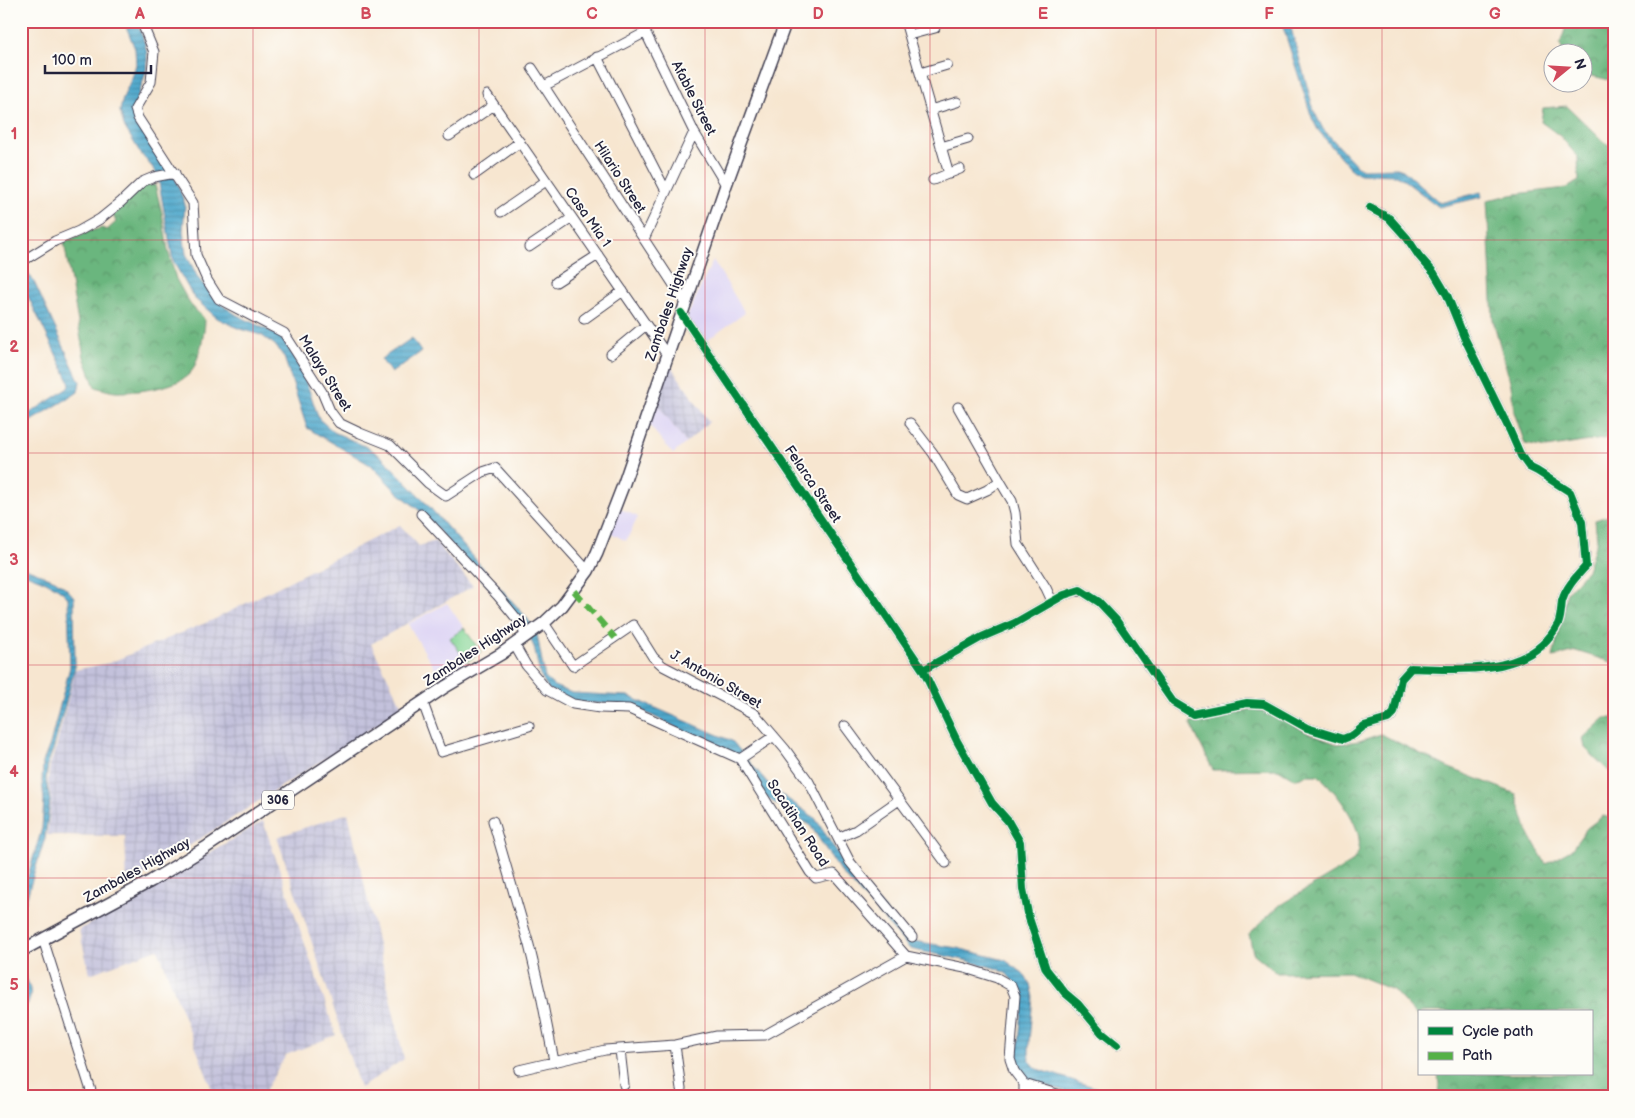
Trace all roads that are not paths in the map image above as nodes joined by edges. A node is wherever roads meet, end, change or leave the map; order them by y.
1 (141, 21) edge
2 (640, 21) edge
3 (786, 21) edge
4 (905, 21) edge
5 (936, 28) dead end
6 (646, 32) junction
7 (909, 35) junction
8 (597, 57) junction
9 (946, 64) dead end
10 (532, 68) dead end
11 (920, 73) junction
12 (544, 86) junction
13 (487, 95) dead end
14 (957, 102) dead end
15 (494, 105) junction
16 (930, 110) junction
17 (694, 132) junction
18 (449, 136) dead end
19 (968, 139) dead end
20 (520, 142) junction
21 (941, 147) junction
22 (960, 169) dead end
23 (175, 173) junction
24 (948, 174) junction
25 (474, 175) dead end
26 (933, 180) dead end
27 (546, 181) junction
28 (726, 185) junction
29 (666, 191) junction
30 (1370, 208) dead end
31 (501, 212) dead end
32 (572, 218) junction
33 (644, 239) junction
34 (529, 247) dead end
35 (598, 255) junction
36 (21, 262) edge
37 (556, 282) dead end
38 (622, 291) junction
39 (683, 307) junction
40 (584, 319) dead end
41 (646, 325) junction
42 (611, 354) dead end
43 (667, 355) junction
44 (958, 407) dead end
45 (910, 423) dead end
46 (1000, 481) junction
47 (987, 490) junction
48 (1009, 496) junction
49 (421, 514) dead end
50 (588, 571) junction
51 (1052, 602) junction
52 (542, 625) junction
53 (526, 636) junction
54 (514, 644) junction
55 (923, 670) junction
56 (423, 703) junction
57 (529, 726) dead end
58 (845, 726) dead end
59 (774, 736) junction
60 (740, 759) junction
61 (899, 800) junction
62 (493, 821) dead end
63 (838, 838) junction
64 (946, 863) dead end
65 (912, 937) dead end
66 (43, 939) junction
67 (21, 951) edge
68 (906, 956) junction
69 (675, 1045) junction
70 (1117, 1045) dead end
71 (620, 1050) junction
72 (554, 1061) junction
73 (519, 1070) dead end
74 (1024, 1084) junction
75 (624, 1085) dead end
76 (681, 1089) dead end
77 (92, 1097) edge
78 (1024, 1097) edge
79 (1067, 1097) edge

1 - 23 street, Malaya Street
2 - 6 street, Afable Street
3 - 28 main road, Zambales Highway / 306
4 - 7 street
5 - 7 street
6 - 8 street
6 - 17 street, Afable Street
7 - 11 street
8 - 12 street
8 - 29 street
9 - 11 street
10 - 12 street, Hilario Street
11 - 16 street
12 - 33 street, Hilario Street
13 - 15 street, Casa Mia 1
14 - 16 street
15 - 18 street
15 - 20 street, Casa Mia 1
16 - 21 street
17 - 28 street, Afable Street
17 - 29 street
19 - 21 street
20 - 25 street
20 - 27 street, Casa Mia 1
21 - 24 street
22 - 24 street
23 - 36 street
23 - 50 street, Malaya Street
24 - 26 street
27 - 31 street
27 - 32 street, Casa Mia 1
28 - 39 main road, Zambales Highway / 306
29 - 33 street
30 - 51 street
32 - 34 street
32 - 35 street, Casa Mia 1
33 - 39 street, Hilario Street
35 - 37 street
35 - 38 street, Casa Mia 1
38 - 40 street
38 - 41 street, Casa Mia 1
39 - 43 main road, Zambales Highway / 306
39 - 55 street, Felarca Street
41 - 42 street
41 - 43 street, Casa Mia 1
43 - 50 main road, Zambales Highway / 306
44 - 46 street
45 - 47 street
46 - 47 street
46 - 48 street
47 - 48 street
48 - 51 street
49 - 53 street
50 - 52 main road, Zambales Highway / 306
51 - 55 street
52 - 53 main road, Zambales Highway / 306
52 - 59 street, J. Antonio Street
53 - 54 main road, Zambales Highway / 306
54 - 56 main road, Zambales Highway / 306
54 - 60 street
55 - 70 street, Felarca Street
56 - 57 street
56 - 66 main road, Zambales Highway / 306
58 - 61 street
59 - 60 street
59 - 63 street, J. Antonio Street
60 - 68 street, Sacatihan Road
61 - 63 street
61 - 64 street
62 - 72 street
63 - 65 street, J. Antonio Street
66 - 67 main road, Zambales Highway / 306
66 - 77 street
68 - 69 street
68 - 74 street
69 - 71 street
69 - 76 street
71 - 72 street
71 - 75 street
72 - 73 street
74 - 78 street
74 - 79 street

